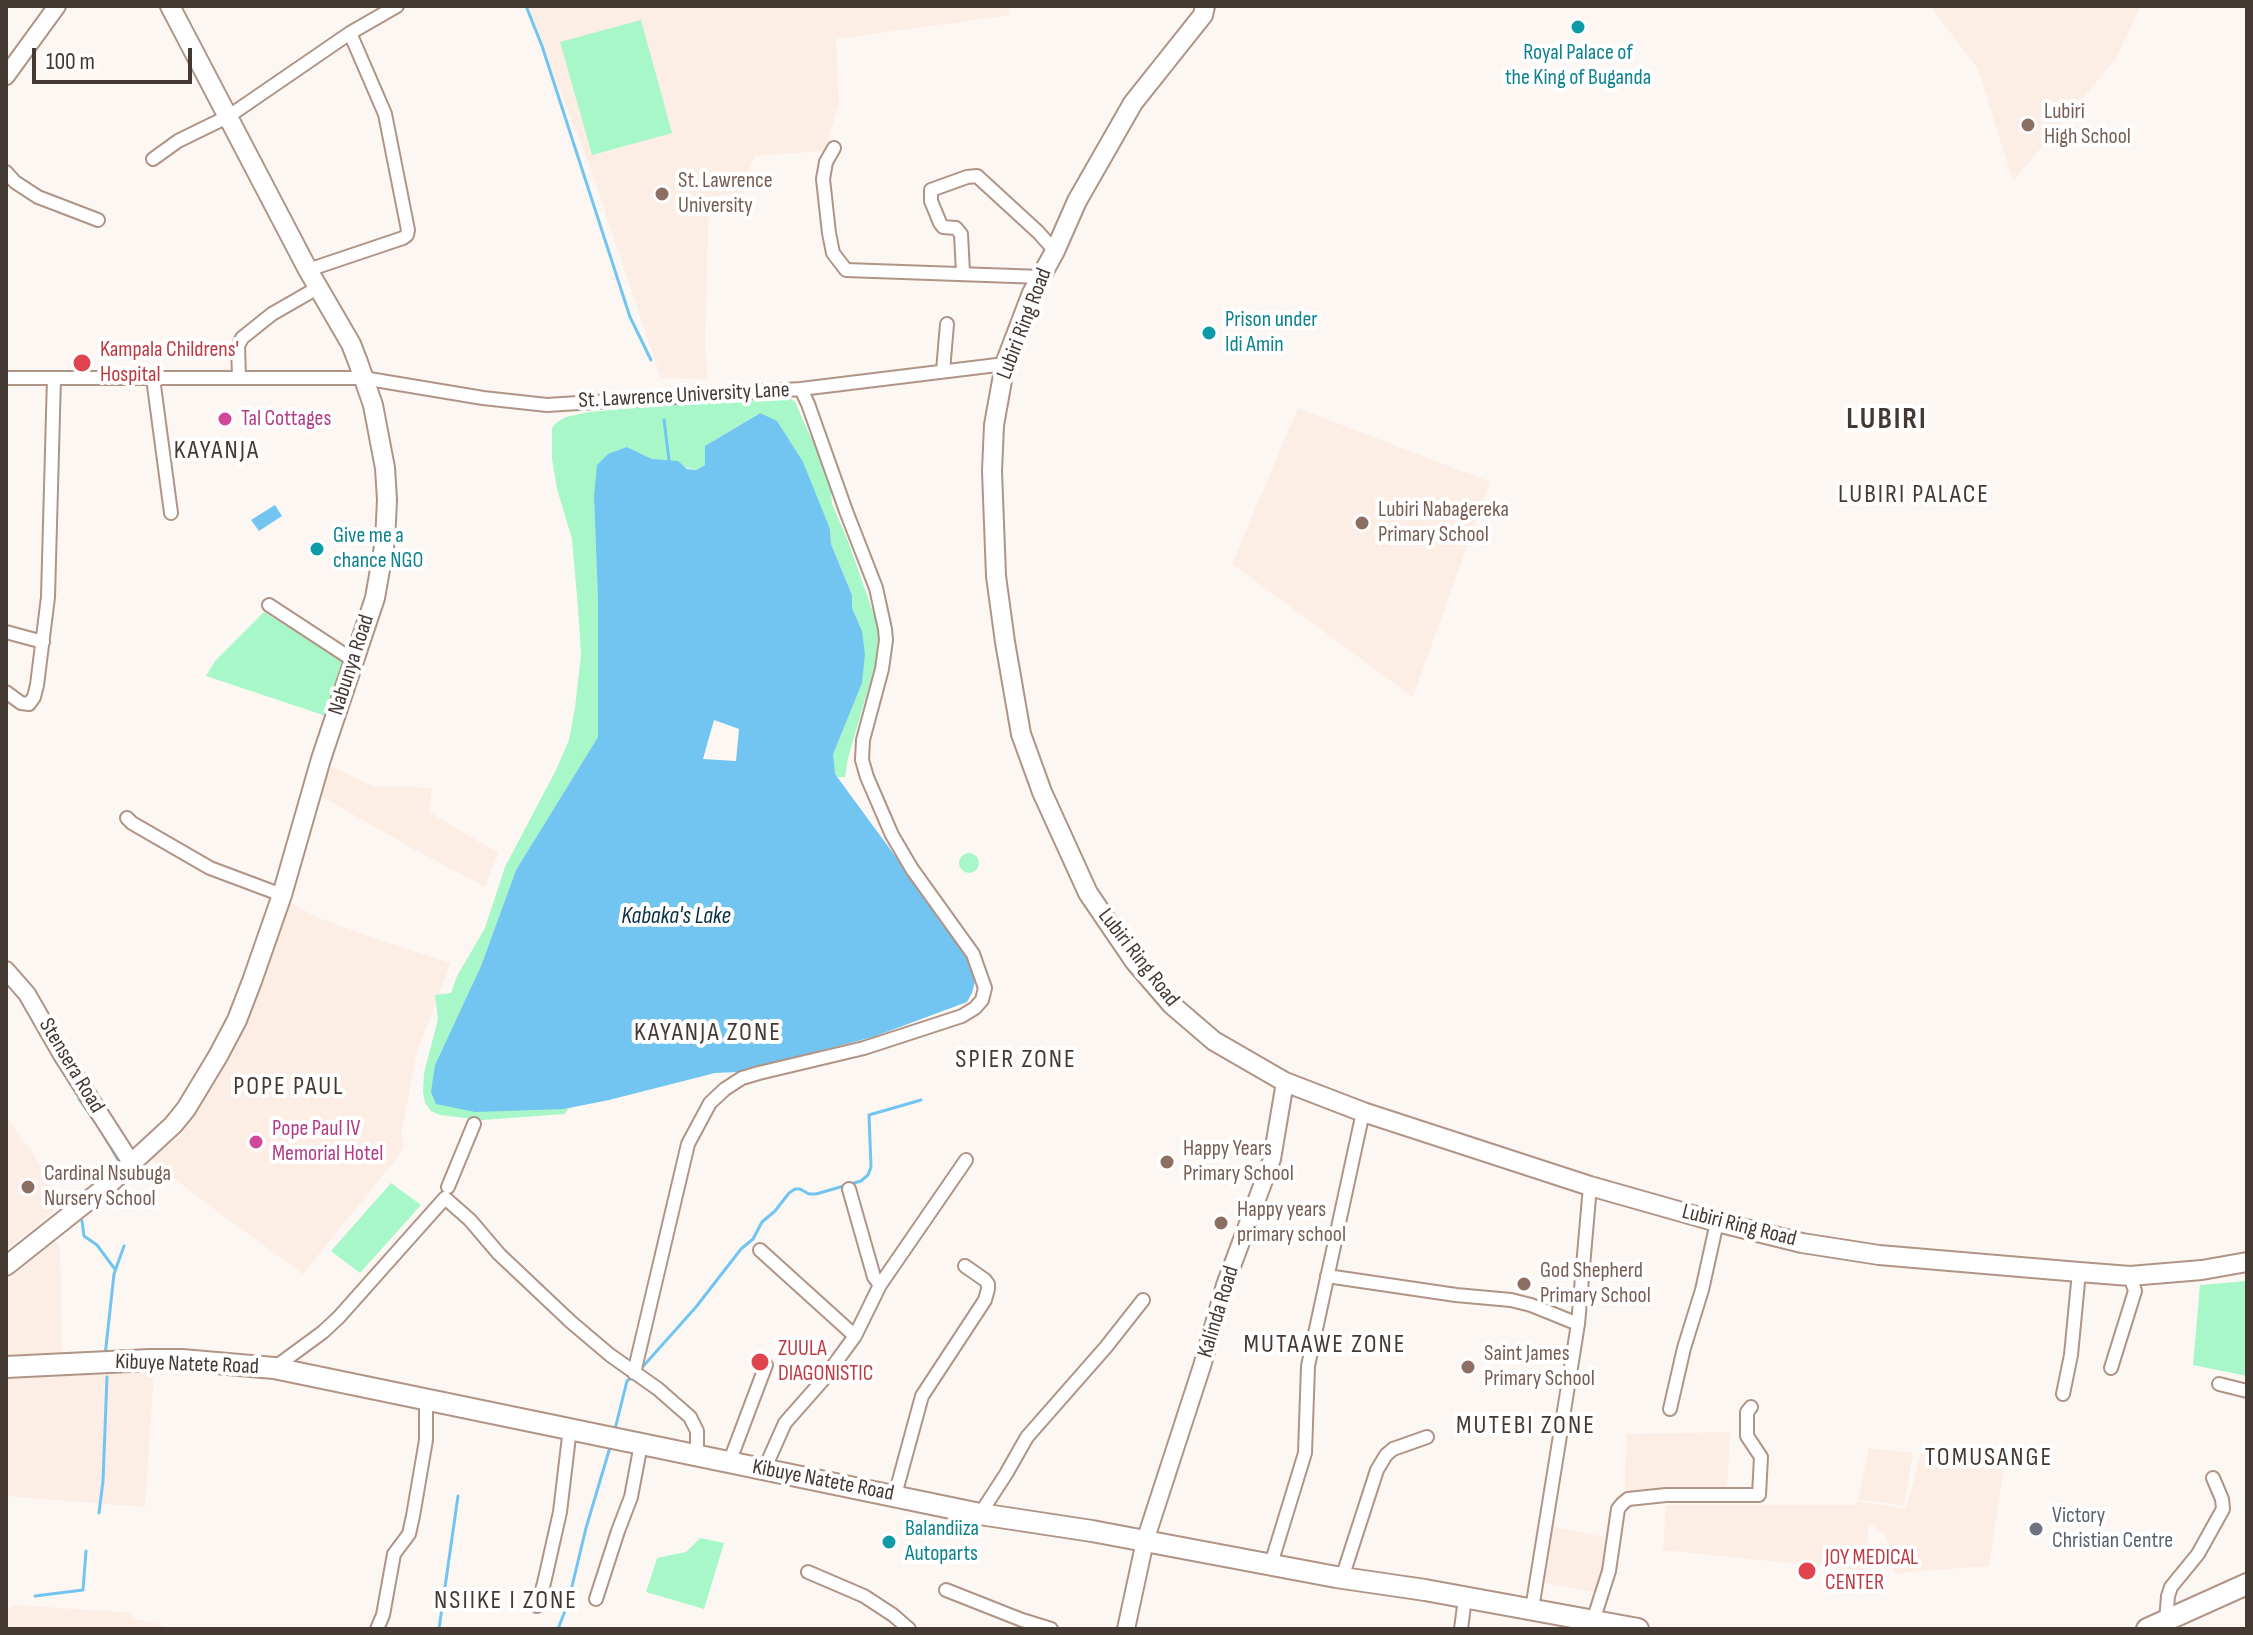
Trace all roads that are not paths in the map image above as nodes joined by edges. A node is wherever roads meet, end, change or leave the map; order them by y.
1 (57, 6) edge
2 (170, 6) edge
3 (397, 6) edge
4 (1208, 9) edge
5 (350, 33) junction
6 (6, 76) edge
7 (229, 116) junction
8 (834, 148) dead end
9 (153, 159) dead end
10 (6, 172) edge
11 (98, 220) dead end
12 (1055, 251) junction
13 (308, 270) junction
14 (963, 272) junction
15 (1042, 277) junction
16 (319, 287) junction
17 (947, 324) dead end
18 (1005, 364) junction
19 (943, 371) junction
20 (239, 377) junction
21 (6, 378) edge
22 (54, 378) junction
23 (153, 378) junction
24 (363, 378) junction
25 (384, 382) junction
26 (801, 389) junction
27 (373, 405) junction
28 (171, 513) dead end
29 (269, 605) dead end
30 (6, 632) edge
31 (43, 642) junction
32 (353, 660) junction
33 (6, 692) edge
34 (127, 818) dead end
35 (282, 895) junction
36 (6, 970) edge
37 (1285, 1082) junction
38 (1363, 1112) junction
39 (474, 1124) dead end
40 (966, 1160) dead end
41 (132, 1164) junction
42 (1590, 1186) junction
43 (448, 1187) dead end
44 (849, 1189) dead end
45 (1717, 1222) junction
46 (760, 1250) dead end
47 (2247, 1262) edge
48 (6, 1266) edge
49 (965, 1266) dead end
50 (2079, 1272) junction
51 (1327, 1276) junction
52 (2130, 1276) junction
53 (880, 1285) junction
54 (1143, 1300) dead end
55 (1578, 1324) junction
56 (855, 1336) junction
57 (766, 1365) dead end
58 (6, 1367) edge
59 (274, 1368) junction
60 (2111, 1368) dead end
61 (634, 1373) junction
62 (2219, 1384) dead end
63 (2247, 1391) edge
64 (2063, 1394) dead end
65 (426, 1399) junction
66 (1751, 1407) dead end
67 (1670, 1409) dead end
68 (570, 1428) junction
69 (1427, 1437) dead end
70 (641, 1444) junction
71 (697, 1456) junction
72 (729, 1463) junction
73 (764, 1470) junction
74 (2213, 1478) dead end
75 (895, 1495) junction
76 (980, 1514) junction
77 (1145, 1541) junction
78 (1271, 1564) junction
79 (808, 1572) dead end
80 (1342, 1578) junction
81 (2247, 1584) edge
82 (946, 1590) dead end
83 (1465, 1598) junction
84 (596, 1599) dead end
85 (537, 1606) dead end
86 (1532, 1609) junction
87 (1593, 1621) junction
88 (2157, 1625) edge
89 (377, 1629) edge
90 (909, 1629) edge
91 (1051, 1629) edge
92 (1126, 1629) edge
93 (1461, 1629) edge
94 (1638, 1629) edge

1 - 6 street
2 - 7 main road, Nabunya Road
3 - 5 street
4 - 12 main road, Lubiri Ring Road
5 - 7 street
5 - 13 street
7 - 9 street
7 - 13 main road, Nabunya Road
8 - 14 street
10 - 11 street
12 - 14 street
12 - 15 main road, Lubiri Ring Road
13 - 16 main road, Nabunya Road
14 - 15 street
15 - 18 main road, Lubiri Ring Road
16 - 20 street
16 - 24 main road, Nabunya Road
17 - 19 street
18 - 19 street, St. Lawrence University Lane
18 - 37 main road, Lubiri Ring Road
19 - 26 street, St. Lawrence University Lane
20 - 23 street, St. Lawrence University Lane
20 - 24 street, St. Lawrence University Lane
21 - 22 street, St. Lawrence University Lane
22 - 23 street, St. Lawrence University Lane
22 - 31 street
23 - 28 street
24 - 25 street, St. Lawrence University Lane
24 - 27 main road, Nabunya Road
25 - 26 street, St. Lawrence University Lane
25 - 27 main road
26 - 61 street
27 - 32 main road, Nabunya Road
29 - 32 street
30 - 31 street
31 - 33 street
32 - 35 main road, Nabunya Road
34 - 35 street
35 - 41 main road, Nabunya Road
36 - 41 street, Stensera Road
37 - 38 main road, Lubiri Ring Road
37 - 77 street, Kalinda Road
38 - 42 main road, Lubiri Ring Road
38 - 51 street
39 - 43 street
40 - 53 street
41 - 48 main road, Nabunya Road
42 - 45 main road, Lubiri Ring Road
42 - 55 street
44 - 53 street
45 - 50 main road, Lubiri Ring Road
45 - 67 street
46 - 56 street
47 - 52 main road, Lubiri Ring Road
49 - 75 street
50 - 52 main road, Lubiri Ring Road
50 - 64 street
51 - 55 street
51 - 78 street
52 - 60 street
53 - 56 street
54 - 76 street
55 - 86 street
56 - 73 street
57 - 72 street
58 - 59 main road, Kibuye Natete Road
59 - 61 street
59 - 65 main road, Kibuye Natete Road
61 - 71 street
62 - 63 street
65 - 68 main road, Kibuye Natete Road
65 - 89 street
66 - 87 street
68 - 70 main road, Kibuye Natete Road
68 - 85 street
69 - 80 street
70 - 71 main road, Kibuye Natete Road
70 - 84 street
71 - 72 main road, Kibuye Natete Road
72 - 73 main road, Kibuye Natete Road
73 - 75 main road, Kibuye Natete Road
74 - 88 street
75 - 76 main road, Kibuye Natete Road
76 - 77 main road, Kibuye Natete Road
77 - 78 main road, Kibuye Natete Road
77 - 92 street, Kalinda Road
78 - 80 main road, Kibuye Natete Road
79 - 90 street
80 - 83 main road, Kibuye Natete Road
81 - 88 main road
82 - 91 street
83 - 86 main road, Kibuye Natete Road
83 - 93 street
86 - 87 main road, Kibuye Natete Road
87 - 94 main road, Kibuye Natete Road

